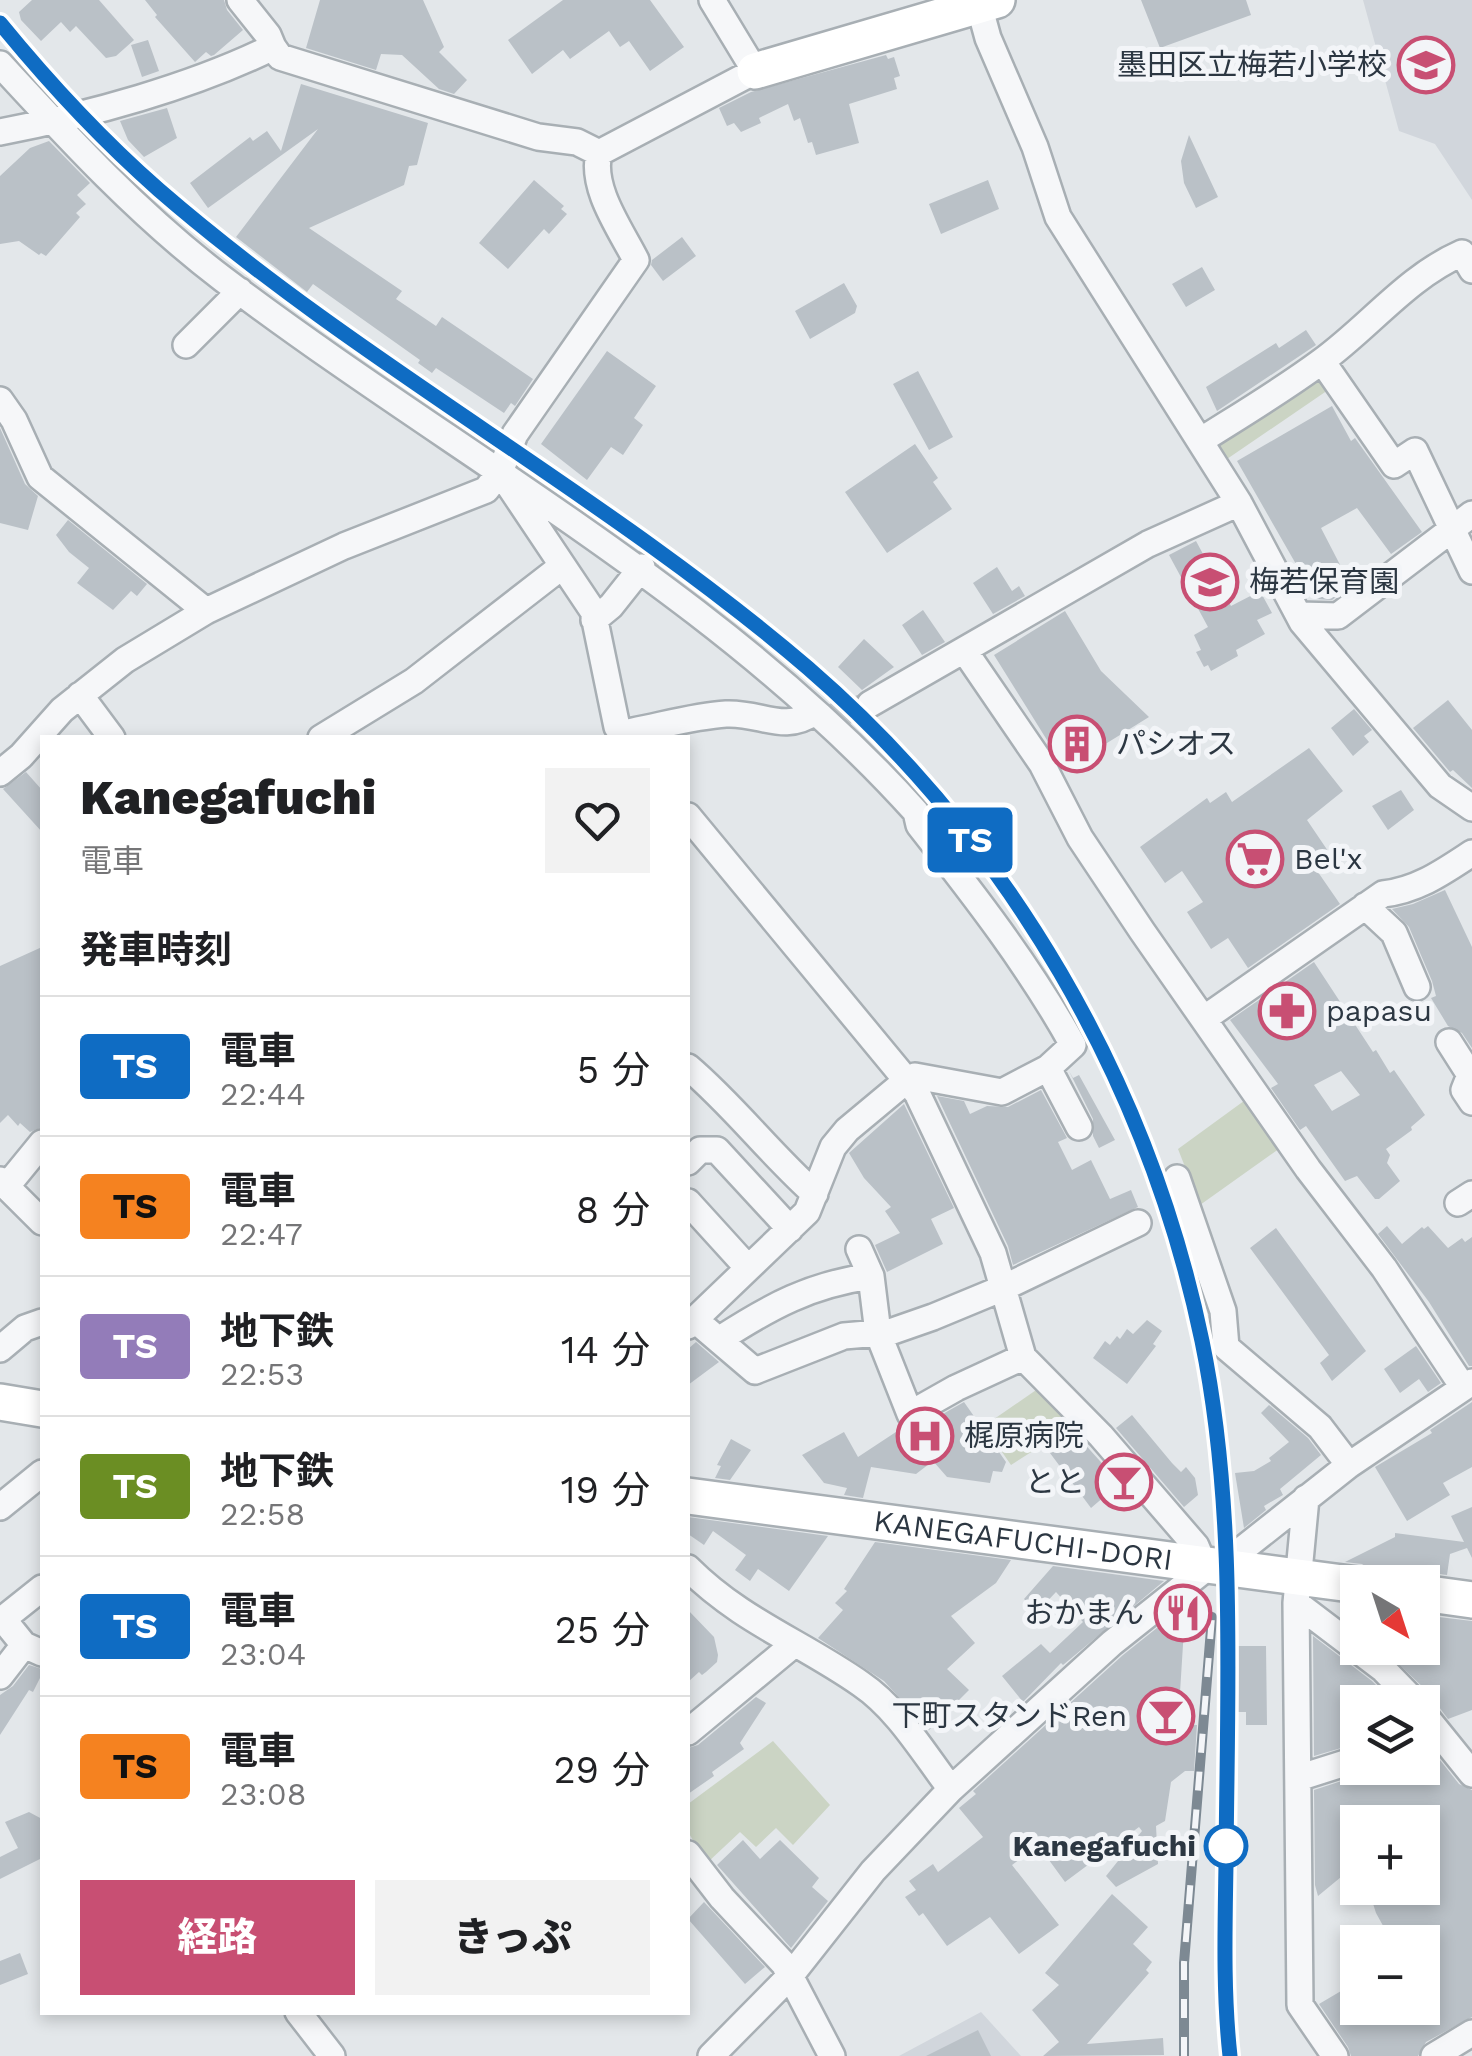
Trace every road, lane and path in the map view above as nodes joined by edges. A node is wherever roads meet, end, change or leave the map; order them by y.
1 (240, 0) edge
2 (712, 0) edge
3 (988, 3) edge
4 (273, 47) junction
5 (0, 64) edge
6 (755, 71) junction
7 (53, 122) junction
8 (0, 132) edge
9 (599, 154) junction
10 (1472, 270) edge
11 (240, 292) junction
12 (186, 345) dead end
13 (1322, 362) junction
14 (0, 400) edge
15 (1200, 442) junction
16 (500, 472) junction
17 (1239, 502) junction
18 (1462, 522) edge
19 (561, 567) junction
20 (640, 569) junction
21 (1472, 570) edge
22 (206, 611) junction
23 (1299, 615) junction
24 (594, 620) junction
25 (964, 650) junction
26 (80, 695) junction
27 (870, 704) tunnel mouth
28 (815, 712) junction
29 (110, 735) edge
30 (326, 735) edge
31 (622, 735) edge
32 (632, 735) edge
33 (0, 773) edge
34 (1472, 808) edge
35 (690, 818) edge
36 (1472, 854) edge
37 (1365, 906) junction
38 (1417, 988) dead end
39 (1204, 1018) junction
40 (1448, 1042) dead end
41 (1048, 1068) junction
42 (690, 1069) edge
43 (907, 1080) junction
44 (1472, 1102) edge
45 (1079, 1126) dead end
46 (40, 1146) edge
47 (690, 1160) edge
48 (1177, 1178) dead end
49 (3, 1183) edge
50 (814, 1194) junction
51 (690, 1204) edge
52 (40, 1220) edge
53 (1138, 1222) dead end
54 (790, 1229) junction
55 (859, 1249) dead end
56 (748, 1268) junction
57 (871, 1276) junction
58 (1003, 1288) junction
59 (690, 1322) edge
60 (40, 1323) edge
61 (878, 1333) junction
62 (720, 1339) junction
63 (0, 1349) edge
64 (1023, 1357) junction
65 (1468, 1384) edge
66 (0, 1402) edge
67 (40, 1408) edge
68 (1349, 1464) junction
69 (40, 1475) edge
70 (690, 1496) edge
71 (1306, 1498) junction
72 (0, 1507) edge
73 (1214, 1566) junction
74 (690, 1570) edge
75 (1340, 1586) edge
76 (40, 1589) edge
77 (1298, 1590) junction
78 (1440, 1596) edge
79 (1472, 1600) edge
80 (2, 1616) edge
81 (793, 1645) junction
82 (33, 1649) edge
83 (0, 1676) edge
84 (1399, 1685) edge
85 (690, 1730) edge
86 (1440, 1740) edge
87 (1340, 1765) edge
88 (1472, 1774) edge
89 (1298, 1778) junction
90 (951, 1790) junction
91 (690, 1857) edge
92 (791, 1975) junction
93 (300, 2015) edge
94 (1472, 2033) edge
95 (332, 2056) edge
96 (711, 2056) edge
97 (832, 2056) edge
98 (1335, 2056) edge
99 (1434, 2056) edge

1 - 4 street
2 - 6 street
3 - 6 main road
3 - 15 street
4 - 7 street
4 - 9 street
5 - 7 street
6 - 9 street
7 - 8 street
7 - 11 street
9 - 16 street
10 - 13 street
11 - 12 street
11 - 16 street
13 - 15 street
13 - 18 street
14 - 22 street
15 - 17 street
16 - 19 street
16 - 20 street
16 - 22 street
17 - 23 street
17 - 25 street
18 - 21 street
18 - 23 street
19 - 24 street
19 - 30 street
20 - 24 street
20 - 28 street
22 - 26 street
23 - 34 street
24 - 31 street
25 - 27 street
25 - 39 street
26 - 29 street
26 - 33 street
28 - 32 street
28 - 41 street
35 - 43 street
36 - 37 street
37 - 38 street
37 - 39 street
39 - 65 street
40 - 44 street
41 - 43 street
41 - 45 street
42 - 50 street
43 - 50 street
43 - 58 street
46 - 49 street
47 - 54 street
48 - 68 street
49 - 52 street
50 - 54 street
51 - 56 street
53 - 58 street
54 - 56 street
55 - 57 street
56 - 59 street
57 - 61 street
57 - 62 street
58 - 61 street
58 - 64 street
59 - 62 street
60 - 63 street
61 - 62 street
61 - 64 street
64 - 73 street
65 - 68 street
66 - 67 main road
68 - 71 street
69 - 72 street
70 - 73 main road, KANEGAFUCHI-DORI
71 - 73 street
71 - 77 street
73 - 77 main road, KANEGAFUCHI-DORI
73 - 90 street
74 - 81 street
75 - 77 main road, KANEGAFUCHI-DORI
76 - 80 street
77 - 84 street
77 - 89 street
78 - 79 main road
80 - 82 street
81 - 85 street
81 - 90 street
82 - 83 street
86 - 88 street
87 - 89 street
89 - 98 street
90 - 92 street
91 - 92 street
92 - 96 street
92 - 97 street
93 - 95 street
94 - 99 street

